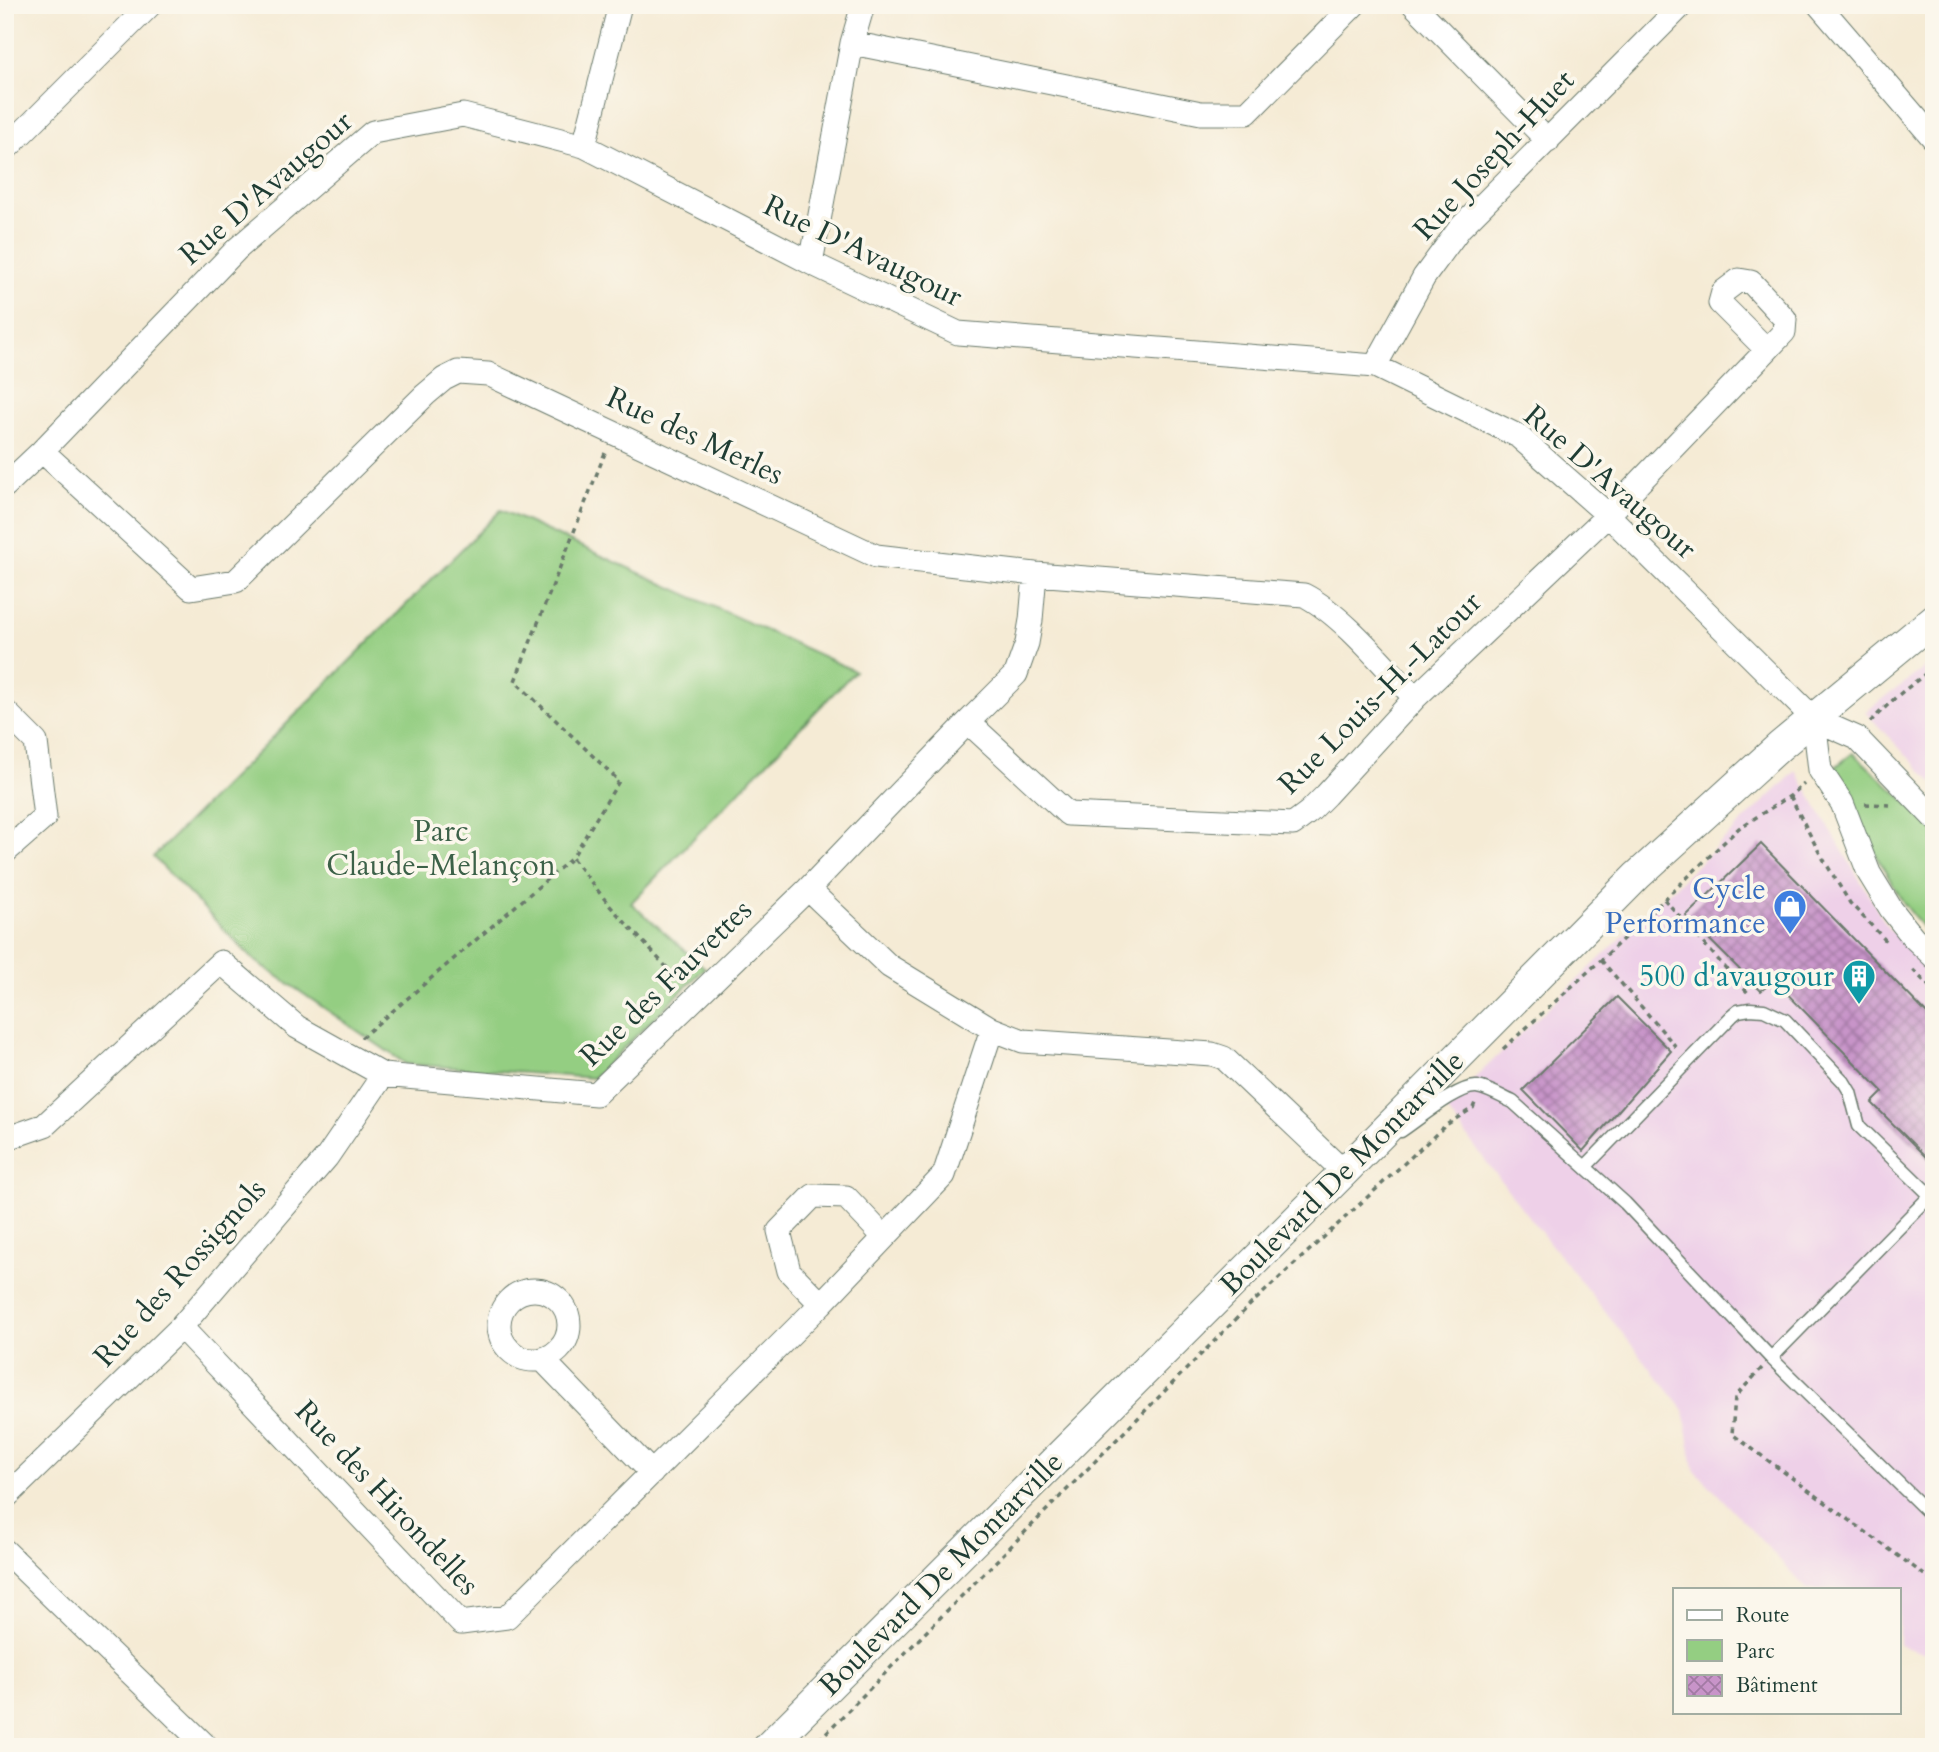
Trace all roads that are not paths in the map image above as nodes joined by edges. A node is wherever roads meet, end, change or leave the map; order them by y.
1 (150, 5) edge
2 (620, 5) edge
3 (863, 5) edge
4 (1354, 5) edge
5 (1414, 5) edge
6 (1682, 5) edge
7 (1818, 5) edge
8 (852, 43) junction
9 (1934, 139) edge
10 (1548, 141) junction
11 (584, 146) junction
12 (5, 150) edge
13 (811, 263) junction
14 (1767, 350) dead end
15 (1375, 366) junction
16 (42, 451) junction
17 (5, 486) edge
18 (1608, 514) junction
19 (1035, 574) junction
20 (1934, 619) edge
21 (1415, 698) junction
22 (5, 711) edge
23 (1814, 719) junction
24 (968, 722) junction
25 (1934, 818) edge
26 (5, 852) edge
27 (808, 889) junction
28 (1934, 957) edge
29 (992, 1029) junction
30 (383, 1075) junction
31 (5, 1139) edge
32 (1367, 1149) junction
33 (1586, 1166) junction
34 (1344, 1172) junction
35 (1933, 1195) edge
36 (884, 1237) junction
37 (821, 1304) junction
38 (181, 1327) junction
39 (1771, 1357) junction
40 (542, 1359) dead end
41 (652, 1473) junction
42 (5, 1499) edge
43 (1934, 1518) edge
44 (5, 1551) edge
45 (207, 1747) edge
46 (768, 1747) edge

1 - 12 street
2 - 11 street
3 - 8 street
4 - 8 street
5 - 10 street
6 - 10 street, Rue Joseph-Huet
7 - 9 street
8 - 13 street
10 - 15 street, Rue Joseph-Huet
11 - 13 street, Rue D'Avaugour
11 - 16 street, Rue D'Avaugour
13 - 15 street, Rue D'Avaugour
14 - 18 street, Rue Louis-H.-Latour
15 - 18 street, Rue D'Avaugour
16 - 17 street, Rue D'Avaugour
16 - 19 street, Rue des Merles
18 - 21 street, Rue Louis-H.-Latour
18 - 23 street, Rue D'Avaugour
19 - 21 street, Rue des Merles
19 - 24 street, Rue des Fauvettes
20 - 23 street, Boulevard De Montarville
21 - 24 street, Rue Louis-H.-Latour
22 - 26 street
23 - 25 street, Rue D'Avaugour
23 - 28 street
23 - 32 street, Boulevard De Montarville
24 - 27 street, Rue des Fauvettes
27 - 29 street
27 - 30 street, Rue des Fauvettes
29 - 34 street
29 - 36 street, Rue des Hirondelles
30 - 31 street, Rue des Fauvettes
30 - 38 street, Rue des Rossignols
32 - 33 lane
32 - 34 street, Boulevard De Montarville
33 - 35 lane
33 - 39 lane
34 - 46 street, Boulevard De Montarville
35 - 39 lane
36 - 37 street, Rue des Hirondelles
36 - 37 street
37 - 41 street, Rue des Hirondelles
38 - 41 street, Rue des Hirondelles
38 - 42 street, Rue des Rossignols
39 - 43 lane
40 - 41 street
44 - 45 street

